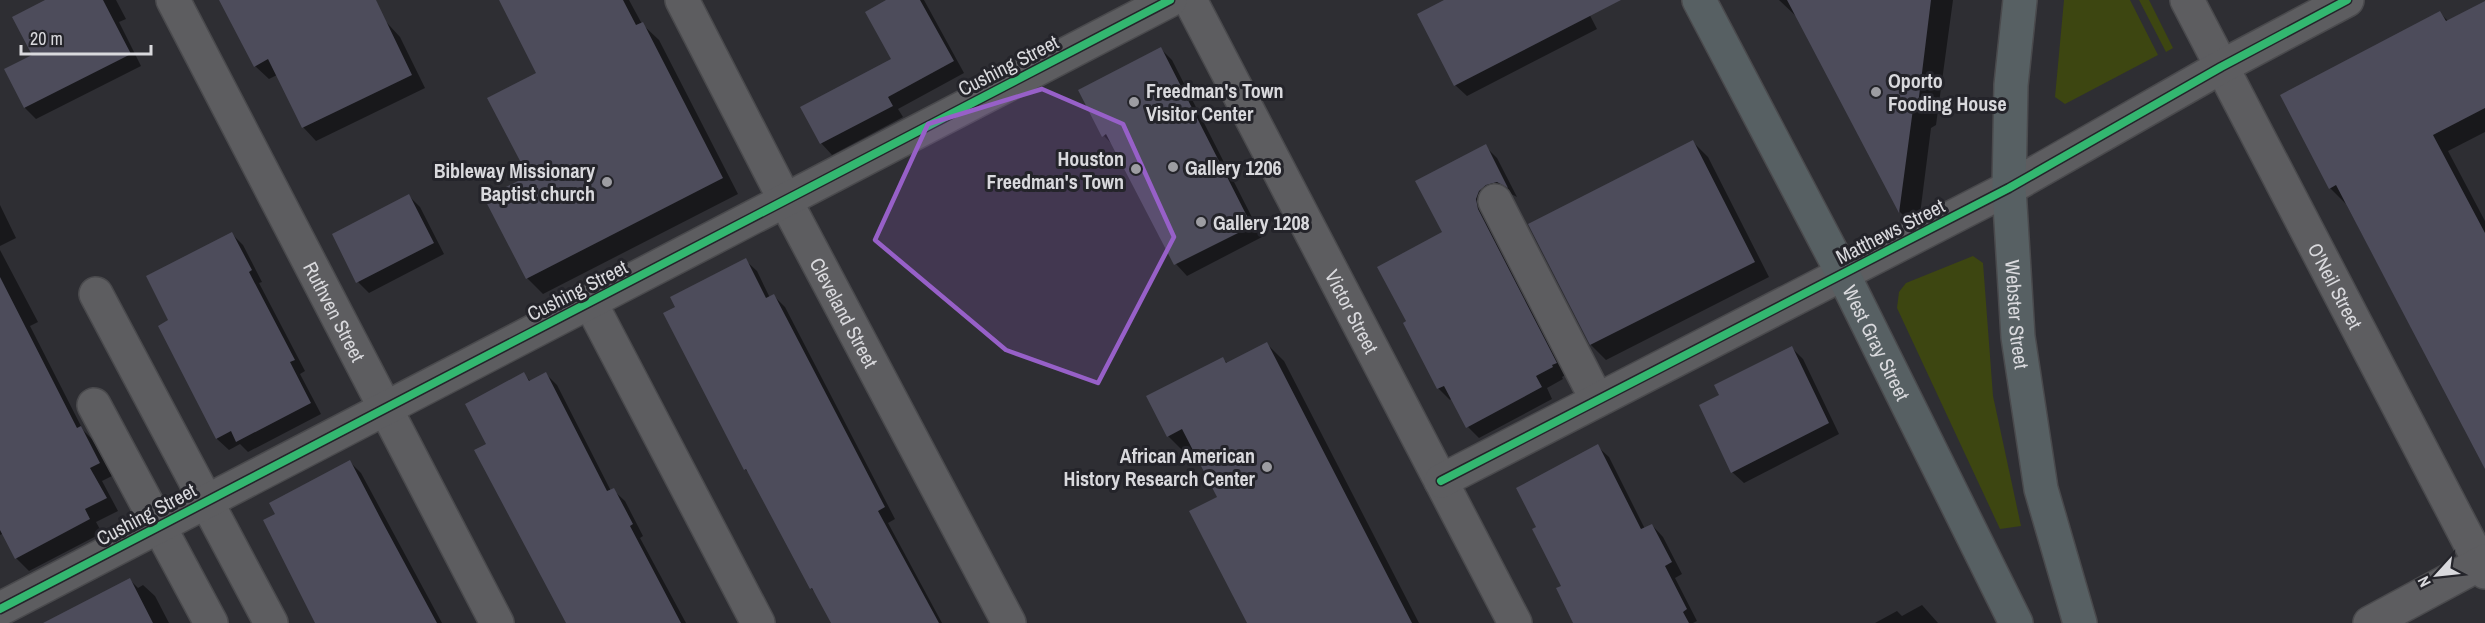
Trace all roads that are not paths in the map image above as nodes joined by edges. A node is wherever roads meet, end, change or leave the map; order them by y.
1 (173, 0) edge
2 (682, 0) edge
3 (1170, 0) edge
4 (1190, 0) edge
5 (1699, 0) edge
6 (2020, 0) edge
7 (2187, 0) edge
8 (2348, 0) edge
9 (2221, 67) junction
10 (2009, 188) junction
11 (785, 200) junction
12 (1495, 201) dead end
13 (1843, 274) junction
14 (96, 294) dead end
15 (590, 302) junction
16 (1597, 400) junction
17 (94, 405) dead end
18 (386, 408) junction
19 (1441, 481) junction
20 (206, 501) junction
21 (159, 526) junction
22 (2484, 565) edge
23 (0, 609) edge
24 (211, 623) edge
25 (271, 623) edge
26 (497, 623) edge
27 (758, 623) edge
28 (1009, 623) edge
29 (1515, 623) edge
30 (2016, 623) edge
31 (2080, 623) edge
32 (2370, 623) edge

1 - 18 street, Ruthven Street
2 - 11 street, Cleveland Street
3 - 11 street, Cushing Street
4 - 19 street, Victor Street
5 - 13 main road, West Gray Street
6 - 10 main road, Webster Street
7 - 9 street, O'Neil Street
8 - 9 street, Matthews Street
9 - 10 street, Matthews Street
9 - 22 street, O'Neil Street
10 - 13 street, Matthews Street
10 - 31 main road, Webster Street
11 - 15 street, Cushing Street
11 - 28 street, Cleveland Street
12 - 16 street
13 - 16 street, Matthews Street
13 - 30 main road, West Gray Street
14 - 20 street
15 - 18 street, Cushing Street
15 - 27 street
16 - 19 street, Matthews Street
17 - 21 street
18 - 20 street, Cushing Street
18 - 26 street, Ruthven Street
19 - 29 street, Victor Street
20 - 21 street, Cushing Street
20 - 25 street
21 - 23 street, Cushing Street
21 - 24 street
22 - 32 street

